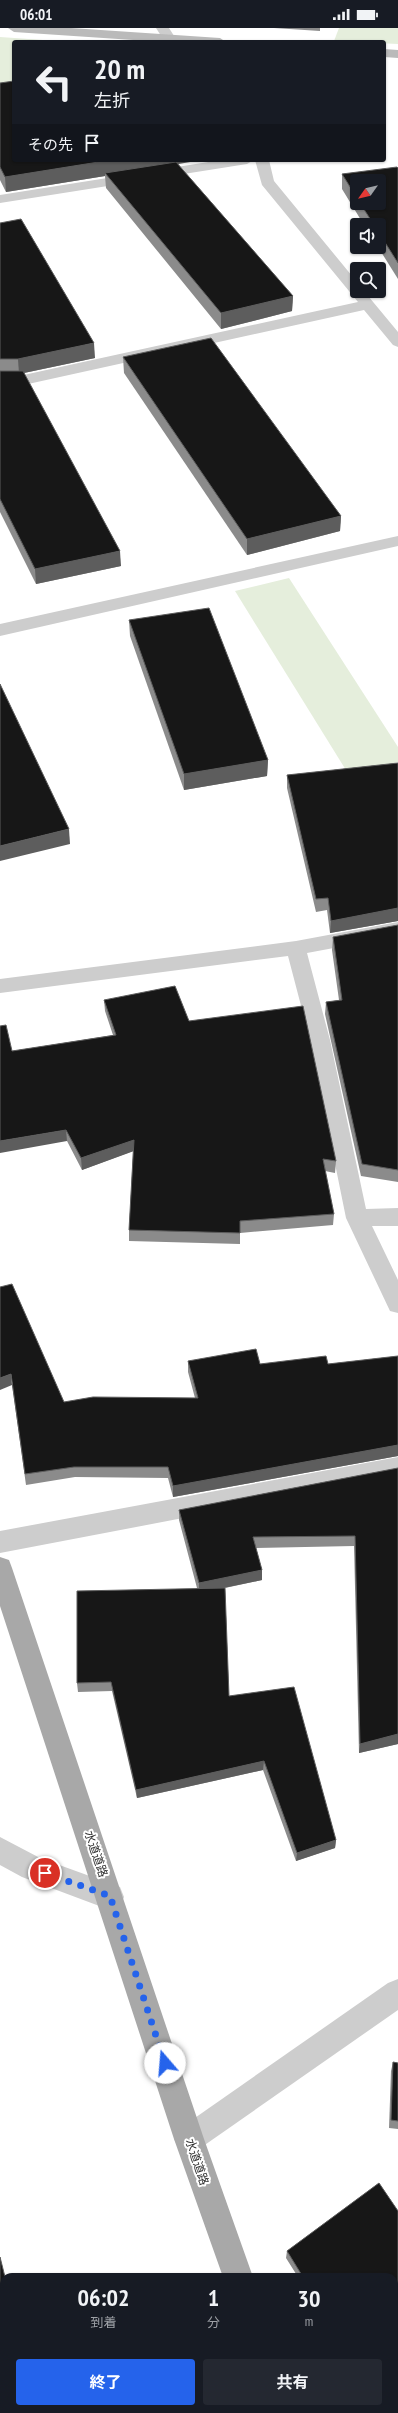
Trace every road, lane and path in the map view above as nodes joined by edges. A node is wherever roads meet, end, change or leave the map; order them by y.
1 (14, 28) edge
2 (162, 28) edge
3 (170, 39) junction
4 (187, 40) edge
5 (386, 53) edge
6 (398, 54) edge
7 (234, 162) edge
8 (262, 162) edge
9 (0, 199) edge
10 (365, 305) junction
11 (398, 342) edge
12 (0, 381) edge
13 (398, 541) edge
14 (0, 630) edge
15 (398, 929) edge
16 (296, 948) junction
17 (0, 986) edge
18 (357, 1218) junction
19 (398, 1218) edge
20 (398, 1304) edge
21 (398, 1467) edge
22 (0, 1542) edge
23 (0, 1568) edge
24 (0, 1850) edge
25 (110, 1896) junction
26 (398, 1993) edge
27 (189, 2139) junction
28 (237, 2273) edge

1 - 3 street
2 - 3 street
3 - 4 street
5 - 6 street
7 - 9 street
8 - 10 street
10 - 11 street
10 - 12 street
13 - 14 street
15 - 16 street
16 - 17 street
16 - 18 street
18 - 19 street
18 - 20 street
21 - 22 street
23 - 25 main road, 水道道路
24 - 25 street
25 - 27 main road, 水道道路
26 - 27 street
27 - 28 main road, 水道道路

